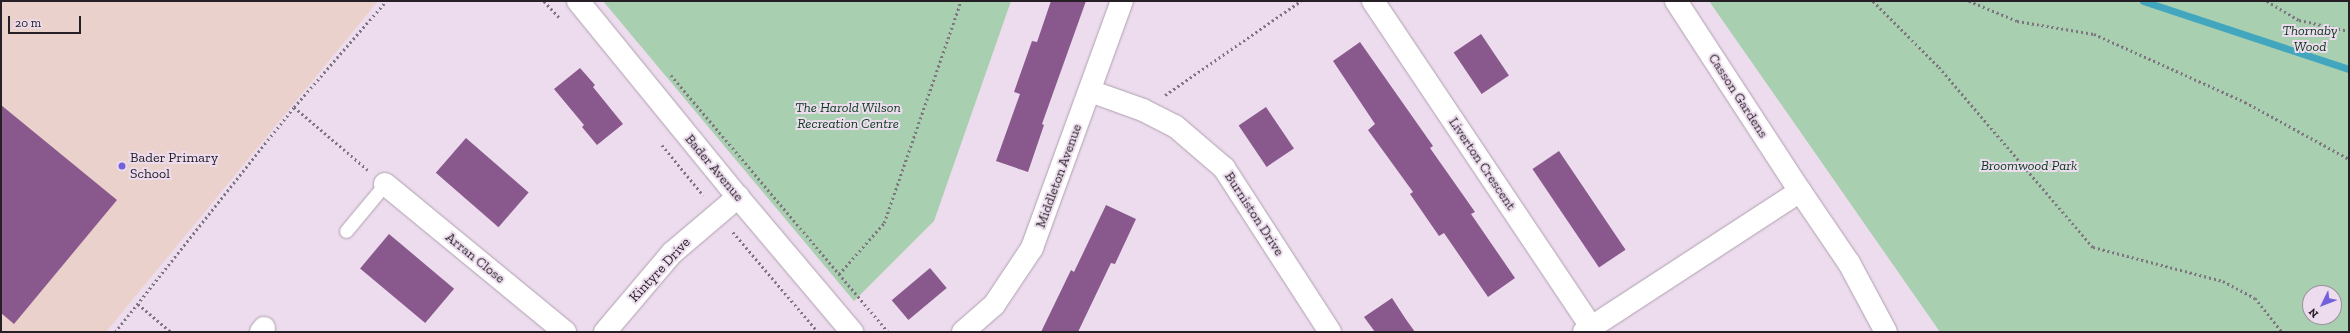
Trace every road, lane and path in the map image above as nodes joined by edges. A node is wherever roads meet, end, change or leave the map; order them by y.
1 (386, 1) edge
2 (578, 1) edge
3 (961, 1) edge
4 (1122, 1) edge
5 (1301, 1) edge
6 (1373, 1) edge
7 (1676, 1) edge
8 (1873, 1) edge
9 (1969, 1) edge
10 (2267, 1) edge
11 (2349, 31) edge
12 (670, 74) dead end
13 (1090, 91) junction
14 (294, 107) junction
15 (1143, 110) junction
16 (2349, 159) edge
17 (385, 184) junction
18 (1800, 191) junction
19 (738, 197) junction
20 (346, 231) dead end
21 (839, 274) junction
22 (820, 296) junction
23 (138, 304) junction
24 (1588, 330) edge
25 (115, 332) edge
26 (171, 332) edge
27 (565, 332) edge
28 (605, 332) edge
29 (852, 332) edge
30 (888, 332) edge
31 (963, 332) edge
32 (1330, 332) edge
33 (1886, 332) edge
34 (2282, 332) edge

1 - 14 path
2 - 19 street, Bader Avenue
3 - 21 path
4 - 13 street, Middleton Avenue
5 - 15 path
6 - 24 street, Liverton Crescent
7 - 18 street, Casson Gardens
8 - 34 path
9 - 16 path
10 - 11 path
12 - 21 path
13 - 15 street, Burniston Drive
13 - 31 street, Middleton Avenue
14 - 17 path
14 - 23 path
15 - 32 street, Burniston Drive
17 - 20 lane
17 - 27 street, Arran Close
18 - 24 street
18 - 33 street, Casson Gardens
19 - 22 street, Bader Avenue
19 - 28 street, Kintyre Drive
21 - 22 path
21 - 30 path
22 - 29 street, Bader Avenue
23 - 25 path
23 - 26 path

